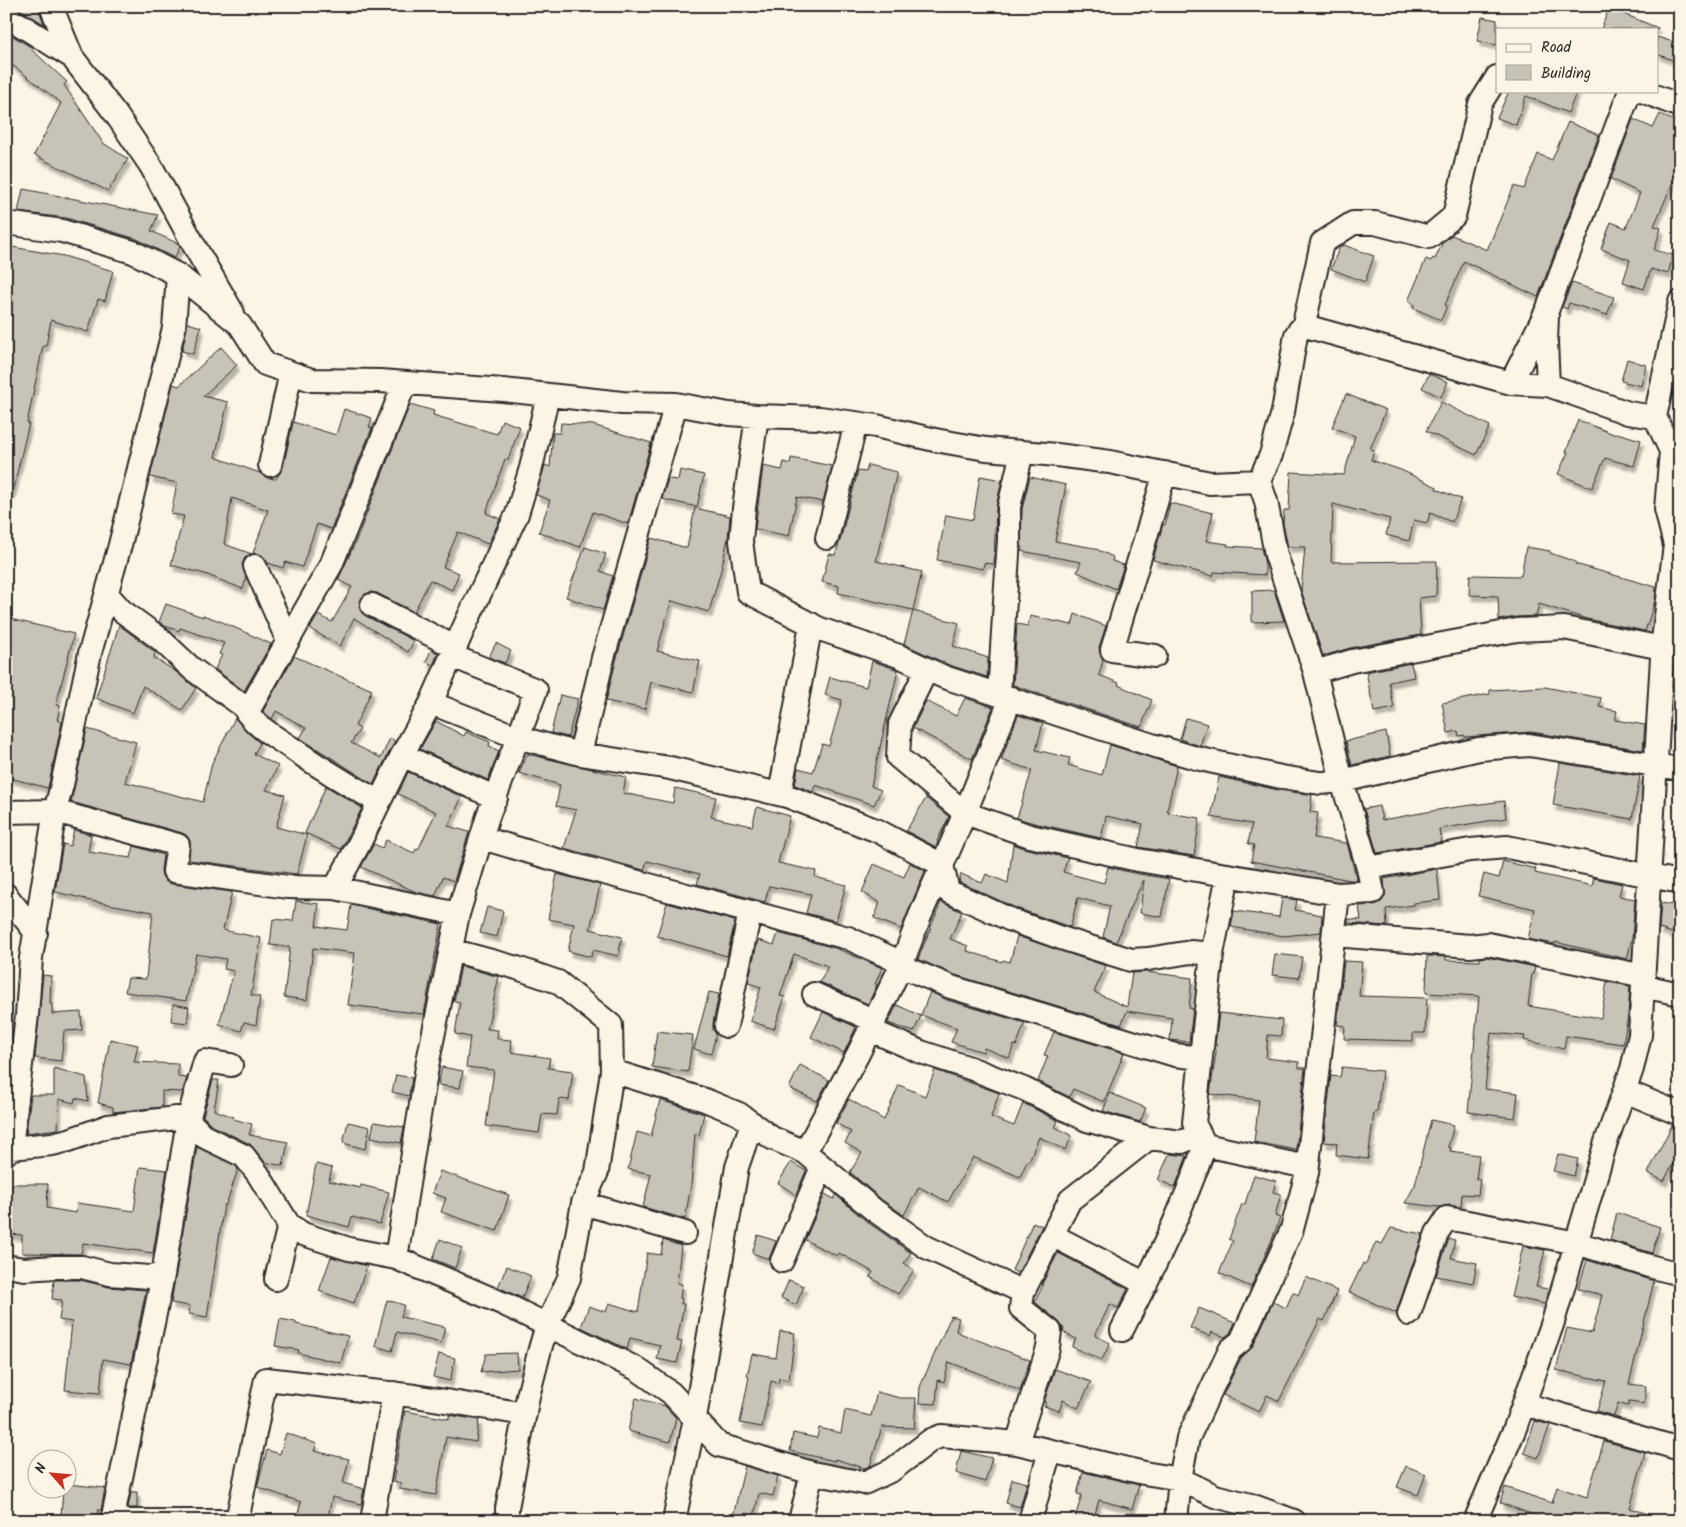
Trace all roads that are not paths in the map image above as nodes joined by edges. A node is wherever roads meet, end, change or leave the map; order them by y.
1 (51, 6) edge
2 (6, 16) edge
3 (72, 57) junction
4 (1496, 79) edge
5 (1630, 92) edge
6 (1645, 92) edge
7 (1680, 106) edge
8 (6, 223) edge
9 (178, 275) junction
10 (1680, 302) edge
11 (1548, 308) junction
12 (1304, 324) junction
13 (240, 325) junction
14 (291, 373) junction
15 (405, 383) junction
16 (1511, 383) junction
17 (1548, 385) junction
18 (548, 396) junction
19 (676, 404) junction
20 (757, 416) junction
21 (1655, 417) junction
22 (856, 423) junction
23 (1022, 452) junction
24 (1675, 452) edge
25 (270, 465) dead end
26 (1165, 473) junction
27 (1259, 481) junction
28 (827, 538) dead end
29 (255, 566) dead end
30 (107, 594) junction
31 (372, 605) dead end
32 (811, 624) junction
33 (288, 641) junction
34 (1668, 644) edge
35 (453, 652) junction
36 (1155, 656) dead end
37 (928, 669) junction
38 (1314, 672) junction
39 (1005, 696) junction
40 (431, 703) junction
41 (247, 713) junction
42 (517, 737) junction
43 (580, 754) junction
44 (402, 755) junction
45 (1654, 766) junction
46 (1680, 770) edge
47 (1342, 781) junction
48 (780, 794) junction
49 (496, 798) junction
50 (380, 802) junction
51 (55, 811) junction
52 (6, 812) edge
53 (965, 813) junction
54 (482, 838) junction
55 (942, 865) junction
56 (1368, 868) junction
57 (1228, 875) junction
58 (1650, 876) junction
59 (1680, 882) edge
60 (335, 888) junction
61 (1338, 894) junction
62 (6, 895) edge
63 (750, 912) junction
64 (458, 914) junction
65 (36, 933) junction
66 (1334, 935) junction
67 (451, 950) junction
68 (1212, 954) junction
69 (902, 964) junction
70 (1644, 981) junction
71 (814, 994) dead end
72 (1680, 994) edge
73 (726, 1026) dead end
74 (872, 1026) junction
75 (1202, 1058) junction
76 (231, 1066) dead end
77 (612, 1071) junction
78 (1625, 1090) junction
79 (1680, 1114) edge
80 (188, 1120) junction
81 (752, 1123) junction
82 (1148, 1138) junction
83 (1202, 1140) junction
84 (9, 1150) edge
85 (805, 1152) junction
86 (1307, 1166) junction
87 (822, 1167) junction
88 (583, 1203) junction
89 (289, 1225) junction
90 (685, 1233) dead end
91 (1052, 1235) junction
92 (1577, 1243) junction
93 (396, 1258) junction
94 (782, 1261) dead end
95 (6, 1266) edge
96 (163, 1274) junction
97 (1680, 1274) edge
98 (276, 1279) dead end
99 (1146, 1284) junction
100 (1023, 1292) junction
101 (1409, 1314) dead end
102 (547, 1325) junction
103 (1122, 1330) dead end
104 (394, 1394) junction
105 (1524, 1404) junction
106 (525, 1414) junction
107 (694, 1418) junction
108 (1017, 1443) junction
109 (1680, 1449) edge
110 (1050, 1451) junction
111 (812, 1472) junction
112 (1180, 1479) junction
113 (112, 1521) edge
114 (121, 1521) edge
115 (228, 1521) edge
116 (236, 1521) edge
117 (372, 1521) edge
118 (507, 1521) edge
119 (674, 1521) edge
120 (800, 1521) edge
121 (1030, 1521) edge
122 (1176, 1521) edge
123 (1294, 1521) edge
124 (1475, 1521) edge

1 - 3 street
2 - 3 street
3 - 13 street
4 - 12 street
5 - 11 street
6 - 7 street
8 - 9 street
9 - 13 street
9 - 30 street
10 - 21 street
11 - 16 street
11 - 17 street
12 - 16 street
12 - 27 street
13 - 14 street
14 - 15 street
14 - 25 street
15 - 18 street
15 - 33 street
16 - 17 street
17 - 21 street
18 - 19 street
18 - 35 street
19 - 20 street
19 - 43 street
20 - 22 street
20 - 32 street
21 - 24 street
22 - 23 street
22 - 28 street
23 - 26 street
23 - 39 street
24 - 34 street
26 - 27 street
26 - 36 street
27 - 38 street
29 - 33 street
30 - 41 street
30 - 51 street
31 - 35 street
32 - 37 street
32 - 48 street
33 - 41 street
34 - 38 street
34 - 45 street
35 - 40 street
35 - 42 street
37 - 39 street
37 - 53 street
38 - 47 street
39 - 47 street
39 - 53 street
40 - 42 street
40 - 44 street
41 - 50 street
42 - 43 street
42 - 49 street
43 - 48 street
44 - 49 street
44 - 50 street
45 - 46 street
45 - 47 street
45 - 58 street
47 - 56 street
48 - 55 street
49 - 54 street
50 - 60 street
51 - 52 street
51 - 60 street
51 - 65 street
53 - 55 street
53 - 57 street
54 - 63 street
54 - 64 street
55 - 68 street
55 - 69 street
56 - 58 street
56 - 61 street
57 - 61 street
57 - 68 street
58 - 59 street
58 - 70 street
60 - 64 street
61 - 66 street
62 - 65 street
63 - 69 street
63 - 73 street
64 - 67 street
65 - 84 street
66 - 70 street
66 - 86 street
67 - 77 street
67 - 93 street
68 - 75 street
69 - 74 street
69 - 75 street
70 - 72 street
70 - 78 street
71 - 74 street
74 - 82 street
74 - 85 street
75 - 83 street
76 - 80 street
77 - 81 street
77 - 88 street
78 - 79 street
78 - 92 street
80 - 84 street
80 - 89 street
80 - 96 street
81 - 85 street
81 - 107 street
82 - 83 street
82 - 91 street
83 - 86 street
83 - 99 street
85 - 87 street
86 - 112 street
87 - 94 street
87 - 100 street
88 - 90 street
88 - 102 street
89 - 93 street
89 - 98 street
91 - 99 street
91 - 100 street
92 - 97 street
92 - 101 street
92 - 105 street
93 - 102 street
95 - 96 street
96 - 113 street
99 - 103 street
100 - 108 street
102 - 106 street
102 - 107 street
104 - 106 street
104 - 116 street
104 - 117 street
105 - 109 street
105 - 124 street
106 - 118 street
107 - 111 street
107 - 119 street
108 - 110 street
108 - 111 street
110 - 112 street
110 - 121 street
111 - 120 street
112 - 122 street
112 - 123 street
114 - 115 street

